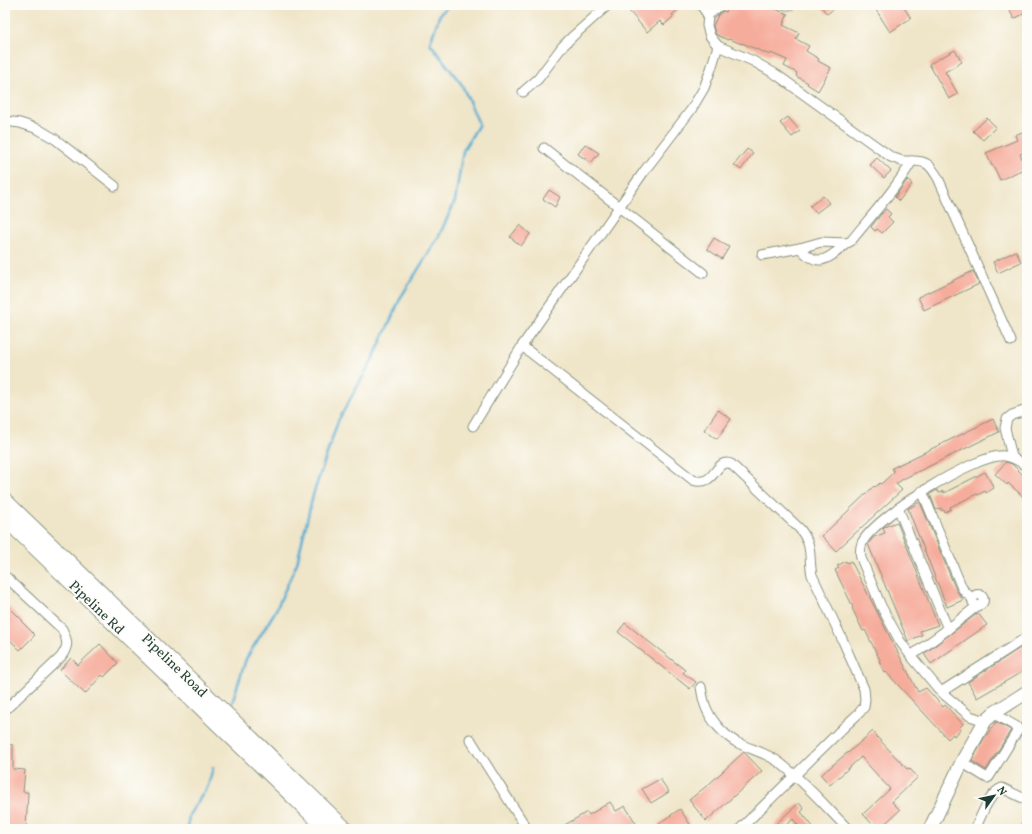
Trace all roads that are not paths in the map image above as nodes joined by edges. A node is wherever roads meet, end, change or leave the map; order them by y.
1 (608, 5) edge
2 (701, 5) edge
3 (721, 5) edge
4 (786, 5) edge
5 (792, 5) edge
6 (708, 15) junction
7 (718, 46) junction
8 (523, 92) dead end
9 (5, 121) edge
10 (544, 148) dead end
11 (912, 161) junction
12 (115, 186) dead end
13 (619, 207) junction
14 (847, 244) junction
15 (800, 248) junction
16 (762, 255) dead end
17 (703, 272) dead end
18 (1011, 341) dead end
19 (522, 346) junction
20 (1027, 410) edge
21 (473, 426) dead end
22 (1012, 457) junction
23 (1027, 466) edge
24 (922, 491) junction
25 (5, 501) edge
26 (898, 508) junction
27 (5, 518) edge
28 (5, 576) edge
29 (948, 629) junction
30 (1027, 637) edge
31 (911, 656) junction
32 (701, 687) dead end
33 (941, 692) junction
34 (1027, 692) edge
35 (5, 710) edge
36 (991, 716) junction
37 (470, 739) dead end
38 (795, 776) junction
39 (1027, 800) edge
40 (1027, 824) edge
41 (327, 829) edge
42 (345, 829) edge
43 (527, 829) edge
44 (740, 829) edge
45 (848, 829) edge
46 (930, 829) edge
47 (975, 829) edge
48 (1024, 829) edge

1 - 8 street
2 - 6 street
3 - 6 street
4 - 5 street
6 - 7 street
7 - 11 street
7 - 13 street
9 - 12 street
10 - 13 street
11 - 14 street
11 - 18 street
13 - 17 street
13 - 19 street
14 - 15 street
14 - 15 street
15 - 16 street
19 - 21 street
19 - 38 street
20 - 22 street
22 - 23 street
22 - 24 street
24 - 26 street
24 - 29 street
25 - 42 main road, Pipeline Road
26 - 29 street
26 - 31 street
27 - 41 main road, Pipeline Rd
28 - 35 street
29 - 31 street
30 - 33 street
31 - 33 street
32 - 38 street
33 - 36 street
34 - 36 street
36 - 36 street
36 - 46 street
37 - 43 street
38 - 44 street
38 - 45 street
39 - 47 street
40 - 48 street

